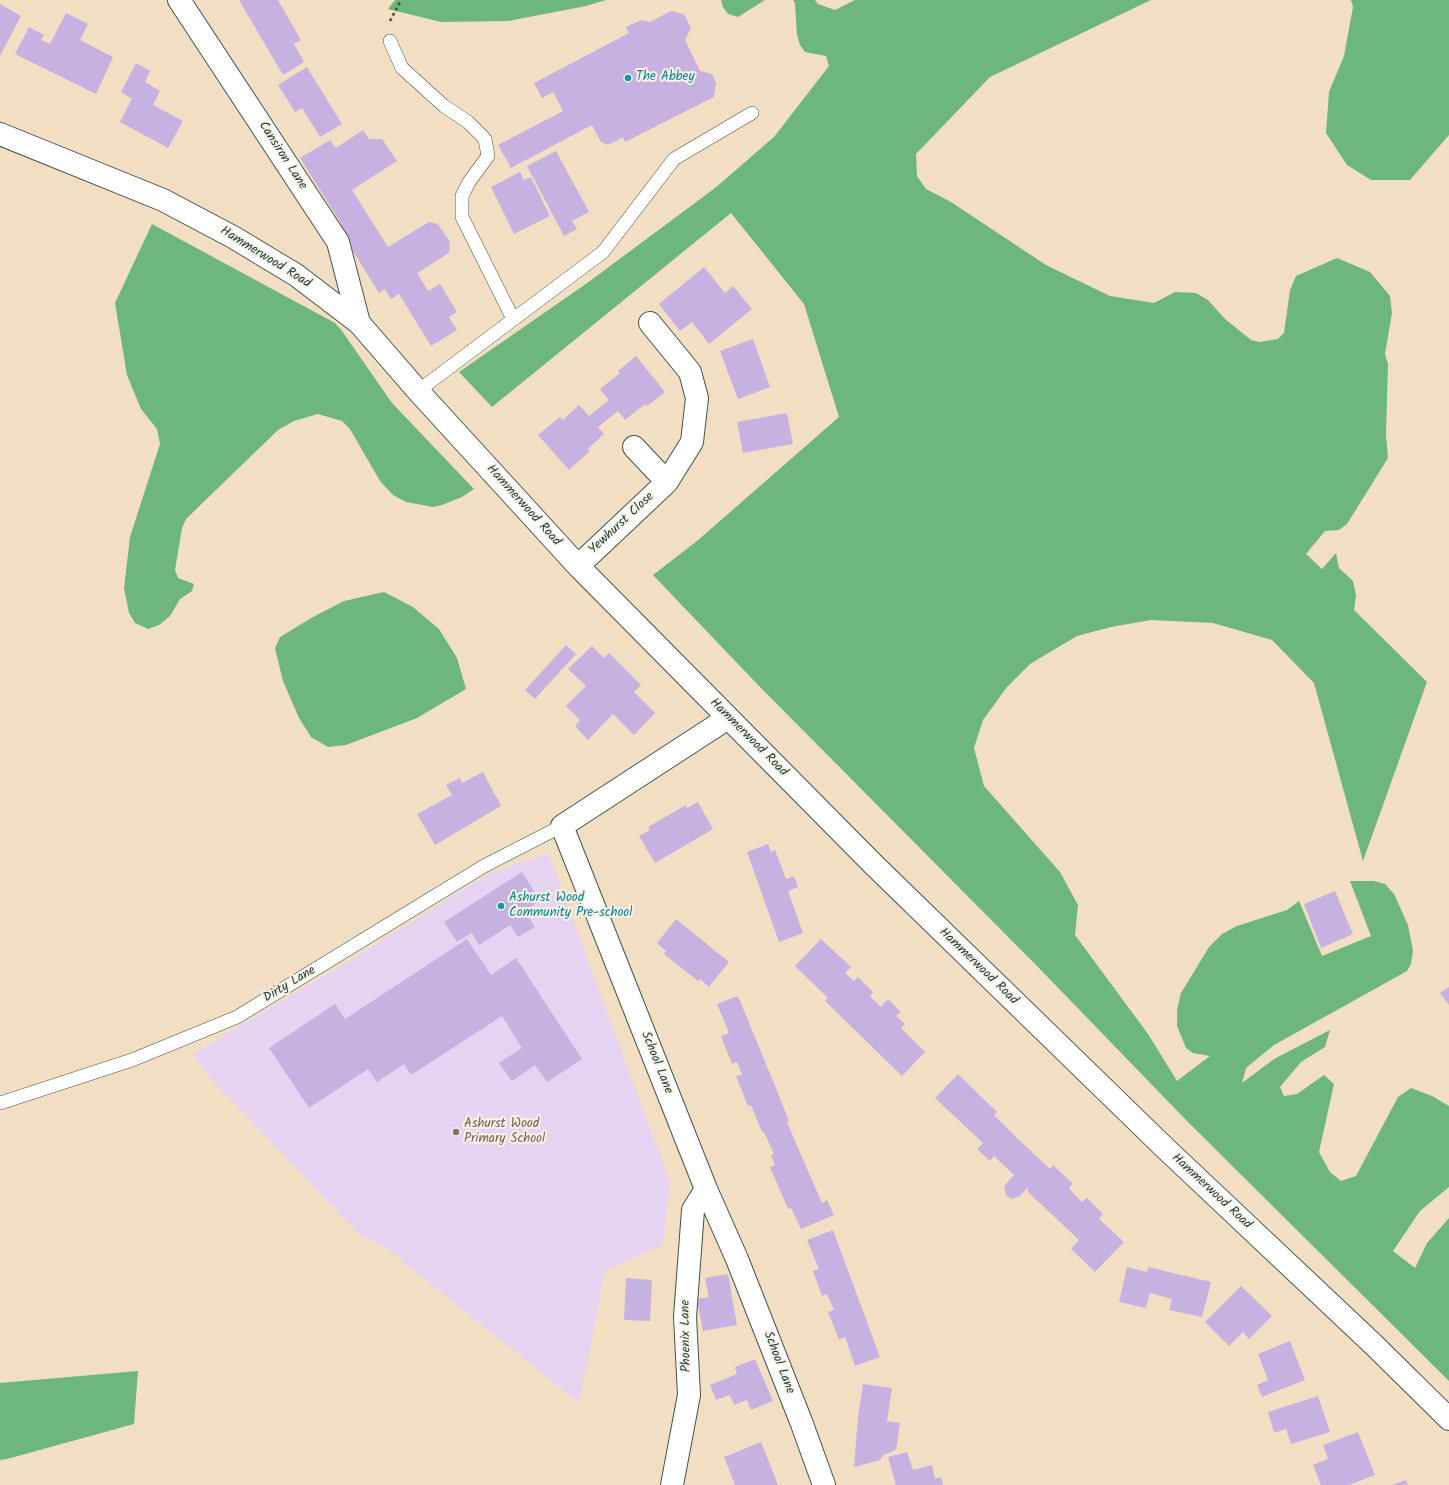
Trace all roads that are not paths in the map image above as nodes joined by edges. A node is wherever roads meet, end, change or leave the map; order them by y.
1 (179, 0) edge
2 (390, 41) dead end
3 (752, 113) dead end
4 (0, 134) edge
5 (513, 319) junction
6 (359, 323) junction
7 (650, 323) dead end
8 (418, 391) junction
9 (634, 447) dead end
10 (667, 482) junction
11 (578, 566) junction
12 (728, 718) junction
13 (562, 826) junction
14 (0, 1103) edge
15 (706, 1189) junction
16 (1449, 1419) edge
17 (672, 1485) edge
18 (824, 1485) edge

1 - 6 street, Cansiron Lane
2 - 5 lane
3 - 5 lane
4 - 6 street, Hammerwood Road
5 - 8 lane
6 - 8 street, Hammerwood Road
7 - 10 street, Yewhurst Close
8 - 11 street, Hammerwood Road
9 - 10 street
10 - 11 street, Yewhurst Close
11 - 12 street, Hammerwood Road
12 - 13 street
12 - 16 street, Hammerwood Road
13 - 14 lane, Dirty Lane
13 - 15 street, School Lane
15 - 17 street, Phoenix Lane
15 - 18 street, School Lane

